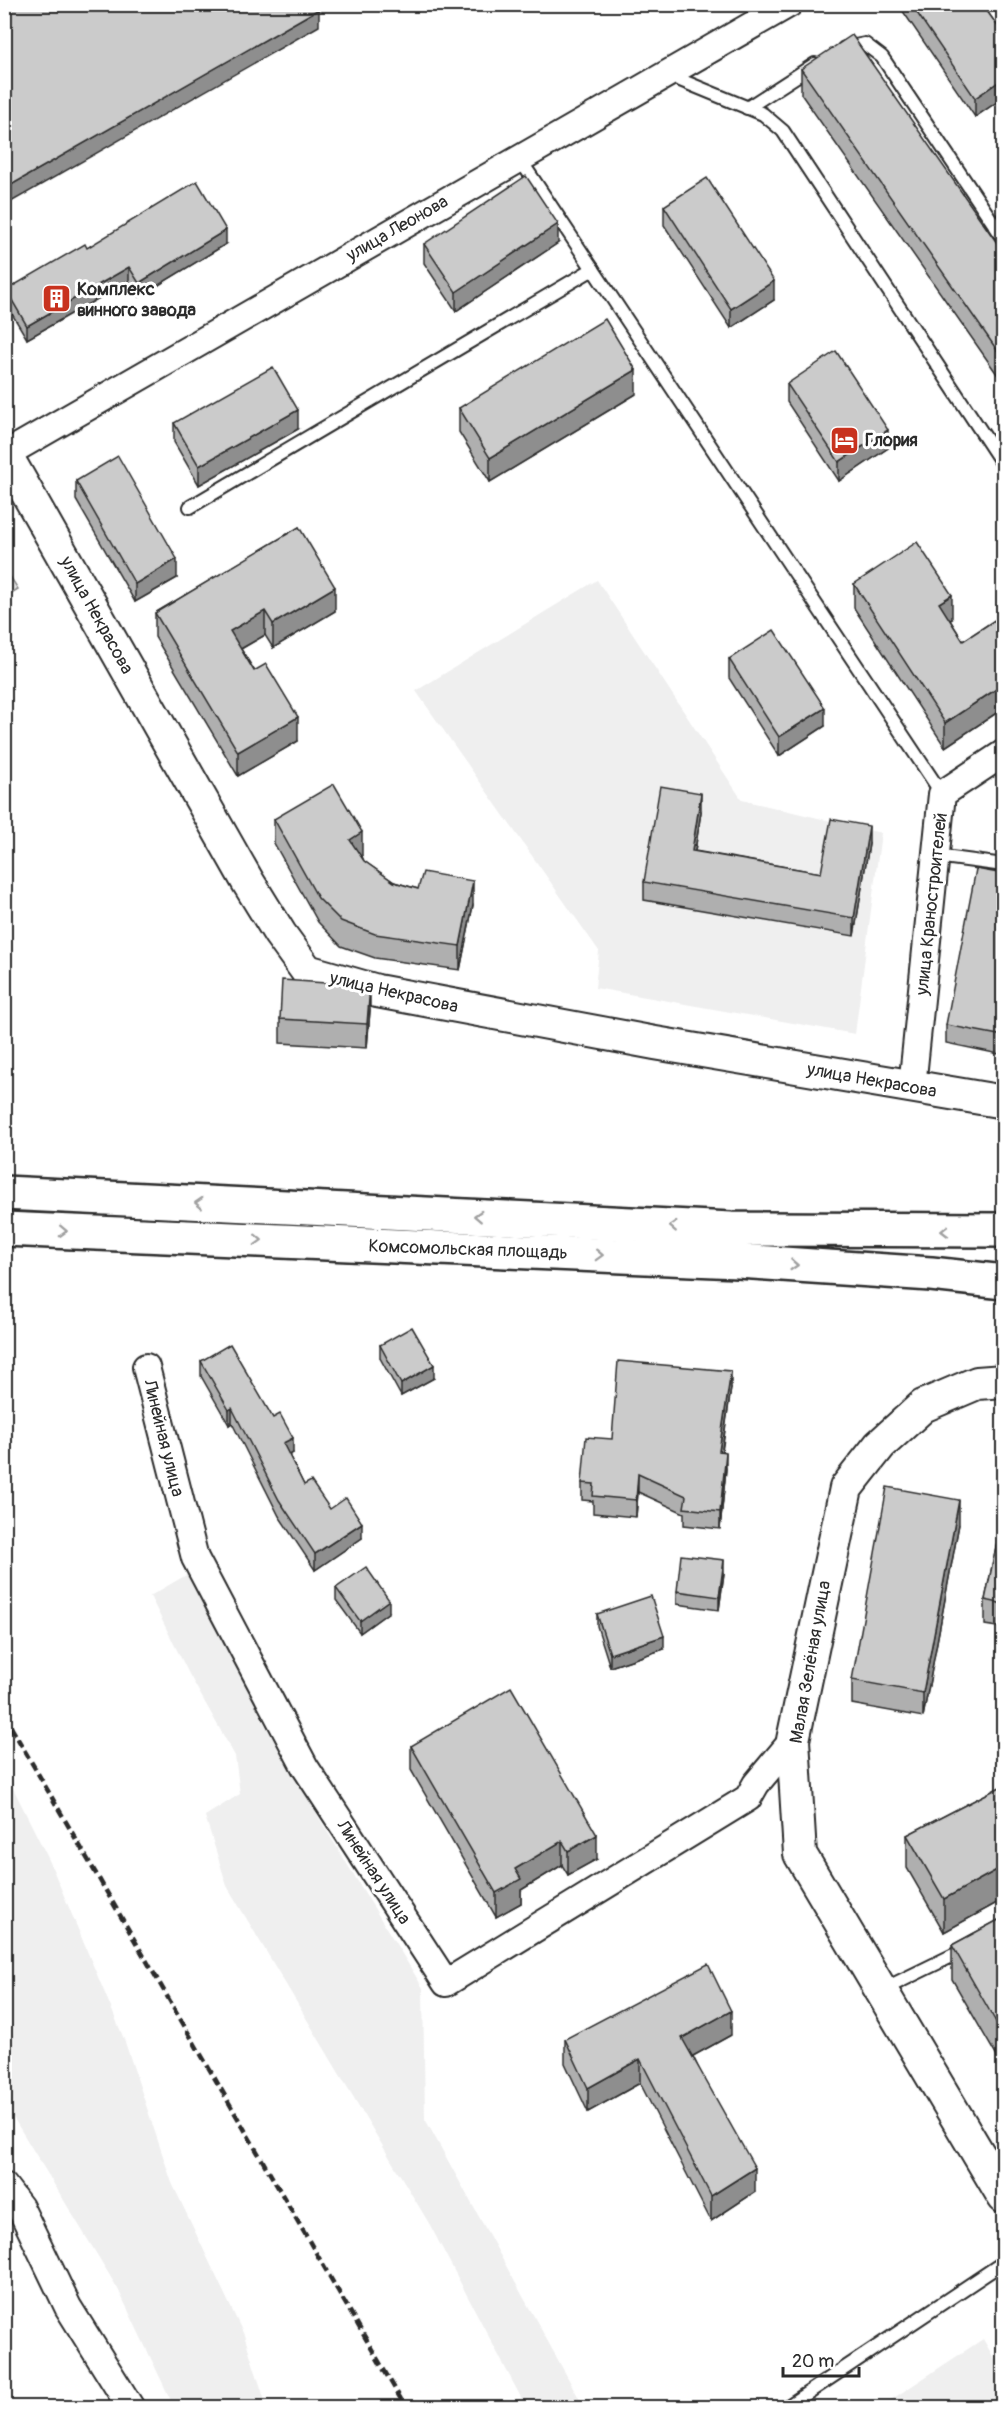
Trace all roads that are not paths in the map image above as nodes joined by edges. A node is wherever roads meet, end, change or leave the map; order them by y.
1 (789, 4) edge
2 (990, 4) edge
3 (1004, 25) edge
4 (666, 74) junction
5 (747, 108) junction
6 (519, 158) junction
7 (1004, 239) edge
8 (594, 269) junction
9 (5, 453) edge
10 (1004, 466) edge
11 (190, 507) dead end
12 (1004, 753) edge
13 (942, 794) junction
14 (936, 856) junction
15 (1004, 865) edge
16 (912, 1087) junction
17 (1004, 1102) edge
18 (4, 1193) edge
19 (4, 1229) edge
20 (1004, 1230) edge
21 (1004, 1282) edge
22 (146, 1367) dead end
23 (1004, 1381) edge
24 (793, 1740) junction
25 (973, 1945) edge
26 (881, 1991) junction
27 (4, 2186) edge
28 (1004, 2197) edge
29 (1004, 2262) edge
30 (131, 2408) edge
31 (786, 2408) edge

1 - 4 street, улица Леонова
2 - 3 lane
4 - 5 lane
4 - 6 street, улица Леонова
5 - 7 lane
5 - 10 lane
6 - 8 lane
6 - 9 street, улица Леонова
8 - 11 lane
8 - 13 lane
9 - 16 street, улица Некрасова
12 - 13 street, улица Краностроителей
13 - 14 street, улица Краностроителей
14 - 15 lane
14 - 16 street, улица Краностроителей
16 - 17 street, улица Некрасова
20 -> 18 main road
19 -> 21 main road, Комсомольская площадь
22 - 24 street, Линейная улица
23 - 24 street, Малая Зелёная улица
24 - 26 street, Малая Зелёная улица
25 - 26 lane
26 - 28 street, Малая Зелёная улица
27 - 30 street
29 - 31 lane

